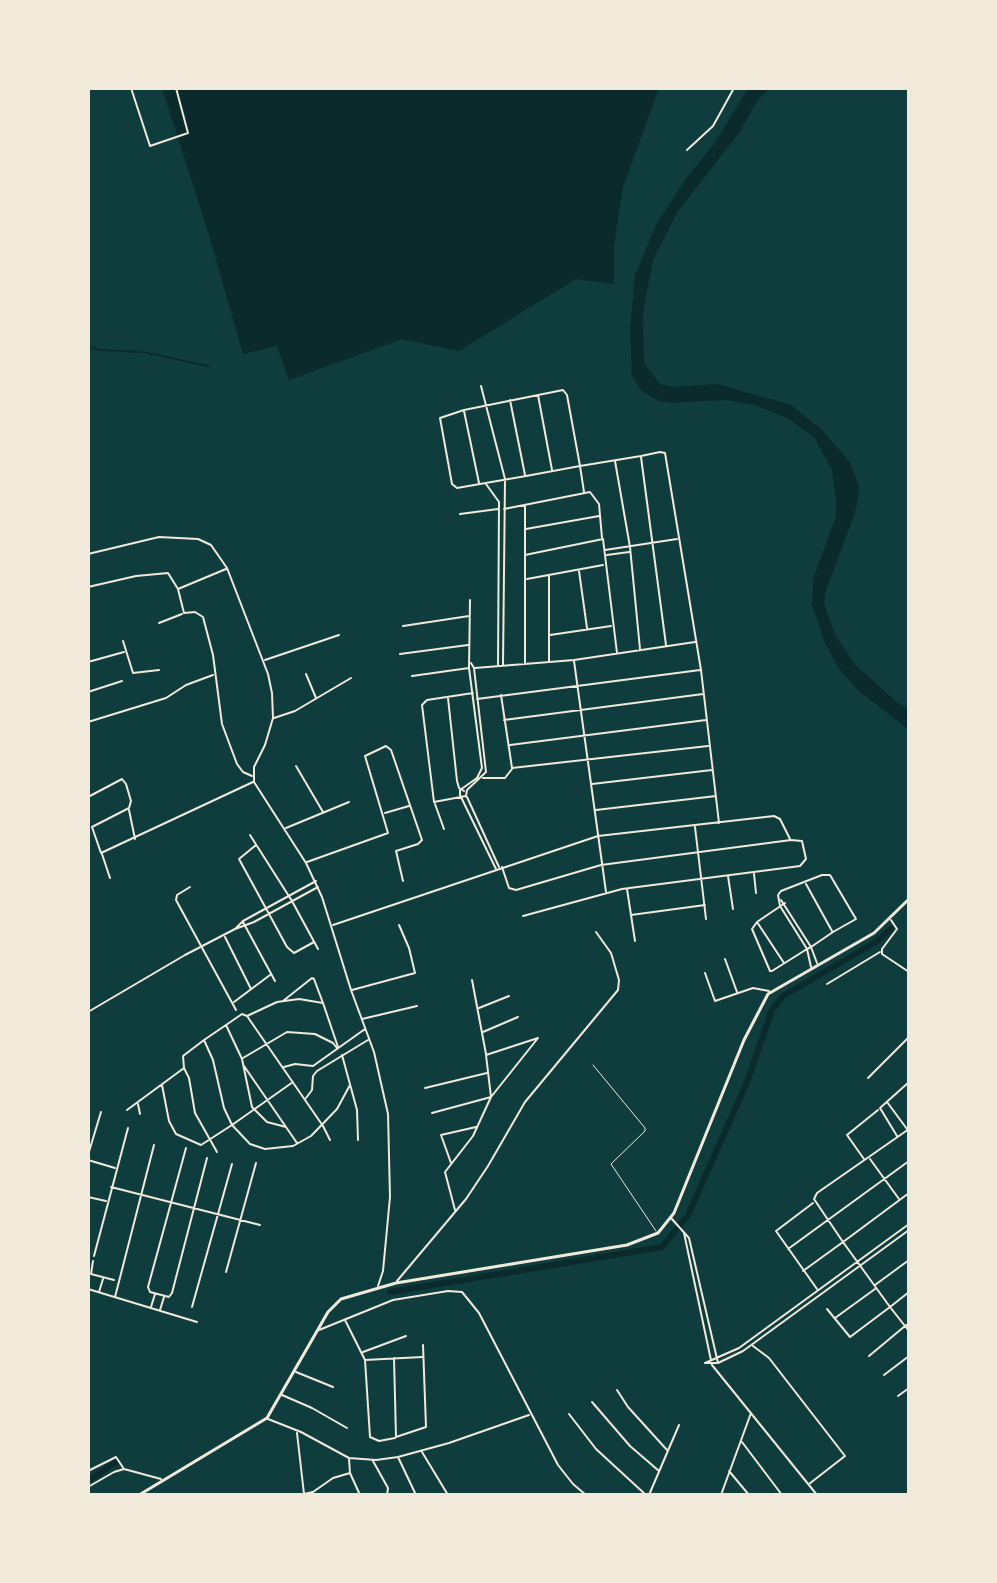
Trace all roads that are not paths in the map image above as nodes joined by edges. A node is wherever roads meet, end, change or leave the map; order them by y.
1 (131, 88) edge
2 (176, 88) edge
3 (734, 88) edge
4 (687, 150) dead end
5 (481, 386) dead end
6 (538, 395) junction
7 (510, 400) junction
8 (488, 405) junction
9 (464, 410) junction
10 (641, 456) junction
11 (615, 461) junction
12 (580, 466) junction
13 (552, 472) junction
14 (526, 476) junction
15 (505, 479) junction
16 (485, 483) junction
17 (480, 484) junction
18 (584, 492) junction
19 (525, 505) junction
20 (499, 509) junction
21 (504, 509) junction
22 (460, 514) dead end
23 (600, 516) junction
24 (525, 529) junction
25 (603, 539) junction
26 (679, 539) junction
27 (652, 543) junction
28 (630, 550) junction
29 (604, 553) junction
30 (88, 554) edge
31 (525, 555) junction
32 (605, 565) junction
33 (227, 568) junction
34 (579, 570) junction
35 (549, 575) junction
36 (526, 580) junction
37 (88, 587) edge
38 (178, 589) junction
39 (470, 600) dead end
40 (184, 613) junction
41 (470, 616) junction
42 (159, 623) dead end
43 (403, 626) dead end
44 (613, 626) junction
45 (587, 630) junction
46 (339, 635) dead end
47 (549, 635) junction
48 (123, 641) dead end
49 (696, 642) junction
50 (469, 645) junction
51 (666, 647) junction
52 (640, 650) junction
53 (125, 651) junction
54 (400, 654) dead end
55 (617, 654) junction
56 (574, 660) junction
57 (262, 661) junction
58 (88, 662) edge
59 (471, 663) junction
60 (549, 663) junction
61 (525, 665) junction
62 (500, 666) junction
63 (469, 668) junction
64 (474, 668) junction
65 (159, 670) dead end
66 (701, 670) junction
67 (306, 674) dead end
68 (214, 675) junction
69 (412, 676) dead end
70 (351, 678) dead end
71 (122, 681) dead end
72 (577, 685) junction
73 (88, 692) edge
74 (473, 693) junction
75 (704, 694) junction
76 (501, 695) junction
77 (448, 697) junction
78 (316, 699) junction
79 (477, 699) junction
80 (580, 711) junction
81 (273, 718) junction
82 (504, 720) junction
83 (707, 720) junction
84 (88, 722) edge
85 (584, 735) junction
86 (509, 745) junction
87 (710, 746) junction
88 (587, 761) junction
89 (296, 766) dead end
90 (512, 768) junction
91 (714, 769) junction
92 (254, 776) junction
93 (481, 778) junction
94 (254, 782) junction
95 (590, 784) junction
96 (460, 790) junction
97 (466, 794) junction
98 (718, 796) junction
99 (88, 797) edge
100 (460, 798) junction
101 (349, 802) dead end
102 (434, 802) junction
103 (409, 806) junction
104 (129, 808) junction
105 (595, 810) junction
106 (324, 813) junction
107 (384, 813) junction
108 (719, 823) junction
109 (695, 826) junction
110 (285, 829) junction
111 (444, 829) dead end
112 (250, 835) dead end
113 (598, 836) junction
114 (135, 839) junction
115 (791, 840) junction
116 (256, 845) junction
117 (698, 852) junction
118 (101, 853) junction
119 (306, 863) junction
120 (601, 865) junction
121 (499, 868) junction
122 (754, 872) junction
123 (728, 875) junction
124 (110, 878) dead end
125 (702, 879) junction
126 (316, 881) junction
127 (403, 881) dead end
128 (805, 882) junction
129 (190, 887) dead end
130 (318, 887) junction
131 (626, 888) junction
132 (606, 892) junction
133 (756, 893) dead end
134 (289, 896) junction
135 (780, 899) junction
136 (909, 899) edge
137 (292, 901) junction
138 (785, 903) junction
139 (705, 905) junction
140 (780, 906) junction
141 (266, 908) junction
142 (733, 909) dead end
143 (269, 914) junction
144 (631, 915) junction
145 (523, 916) dead end
146 (706, 919) dead end
147 (891, 919) junction
148 (243, 921) junction
149 (757, 922) junction
150 (331, 925) junction
151 (399, 925) dead end
152 (246, 926) junction
153 (235, 929) junction
154 (596, 932) dead end
155 (833, 932) junction
156 (224, 935) junction
157 (635, 941) dead end
158 (314, 942) junction
159 (811, 947) junction
160 (200, 948) junction
161 (318, 949) dead end
162 (807, 949) junction
163 (881, 951) junction
164 (725, 959) dead end
165 (784, 963) junction
166 (817, 965) junction
167 (811, 968) junction
168 (909, 972) edge
169 (705, 973) dead end
170 (271, 974) junction
171 (472, 980) dead end
172 (275, 981) dead end
173 (827, 984) dead end
174 (251, 989) junction
175 (351, 990) junction
176 (770, 992) junction
177 (738, 993) junction
178 (509, 996) dead end
179 (282, 1002) junction
180 (323, 1003) junction
181 (232, 1004) junction
182 (417, 1006) dead end
183 (478, 1008) junction
184 (236, 1010) dead end
185 (88, 1012) edge
186 (247, 1016) junction
187 (518, 1017) dead end
188 (360, 1020) junction
189 (226, 1025) junction
190 (365, 1029) junction
191 (482, 1032) junction
192 (909, 1037) edge
193 (204, 1040) junction
194 (369, 1040) junction
195 (266, 1043) junction
196 (338, 1048) junction
197 (342, 1055) junction
198 (486, 1055) junction
199 (242, 1059) junction
200 (593, 1065) dead end
201 (243, 1066) junction
202 (283, 1067) junction
203 (184, 1068) junction
204 (488, 1073) junction
205 (868, 1078) dead end
206 (293, 1082) junction
207 (909, 1082) edge
208 (162, 1085) junction
209 (350, 1085) junction
210 (425, 1088) dead end
211 (491, 1097) junction
212 (267, 1100) junction
213 (305, 1100) junction
214 (887, 1101) junction
215 (138, 1102) junction
216 (880, 1108) junction
217 (127, 1110) dead end
218 (254, 1110) junction
219 (101, 1112) dead end
220 (432, 1113) dead end
221 (140, 1114) dead end
222 (232, 1125) junction
223 (323, 1126) junction
224 (478, 1126) junction
225 (286, 1127) junction
226 (128, 1128) dead end
227 (908, 1129) edge
228 (897, 1137) junction
229 (330, 1140) dead end
230 (358, 1140) dead end
231 (209, 1141) junction
232 (298, 1144) junction
233 (154, 1145) dead end
234 (186, 1148) dead end
235 (217, 1152) dead end
236 (88, 1155) edge
237 (869, 1157) junction
238 (207, 1158) dead end
239 (88, 1160) edge
240 (865, 1160) junction
241 (909, 1161) edge
242 (256, 1163) dead end
243 (232, 1164) dead end
244 (451, 1164) junction
245 (116, 1168) junction
246 (885, 1181) junction
247 (111, 1187) junction
248 (909, 1193) edge
249 (143, 1195) junction
250 (88, 1197) edge
251 (900, 1200) junction
252 (107, 1201) junction
253 (172, 1202) junction
254 (814, 1202) junction
255 (194, 1208) junction
256 (456, 1211) junction
257 (218, 1214) junction
258 (671, 1218) junction
259 (240, 1220) junction
260 (828, 1222) junction
261 (909, 1224) edge
262 (260, 1225) dead end
263 (909, 1230) edge
264 (683, 1232) junction
265 (658, 1233) junction
266 (843, 1242) junction
267 (788, 1249) junction
268 (94, 1256) dead end
269 (909, 1260) edge
270 (93, 1261) dead end
271 (857, 1261) junction
272 (861, 1266) junction
273 (803, 1271) junction
274 (226, 1272) dead end
275 (103, 1277) junction
276 (114, 1280) dead end
277 (396, 1283) junction
278 (378, 1287) junction
279 (875, 1287) junction
280 (88, 1289) edge
281 (818, 1290) junction
282 (909, 1292) edge
283 (98, 1293) junction
284 (155, 1293) junction
285 (164, 1295) junction
286 (115, 1297) junction
287 (192, 1307) dead end
288 (890, 1307) junction
289 (150, 1308) junction
290 (827, 1309) dead end
291 (159, 1311) junction
292 (835, 1319) junction
293 (345, 1320) junction
294 (197, 1322) dead end
295 (907, 1325) edge
296 (318, 1331) junction
297 (909, 1331) edge
298 (406, 1336) dead end
299 (423, 1345) dead end
300 (751, 1345) junction
301 (361, 1352) junction
302 (869, 1356) dead end
303 (909, 1356) edge
304 (423, 1357) junction
305 (394, 1358) junction
306 (715, 1358) junction
307 (365, 1360) junction
308 (710, 1360) junction
309 (718, 1363) junction
310 (712, 1365) junction
311 (717, 1368) junction
312 (294, 1372) junction
313 (884, 1375) dead end
314 (333, 1387) dead end
315 (909, 1388) edge
316 (617, 1390) dead end
317 (281, 1395) junction
318 (898, 1396) dead end
319 (592, 1402) dead end
320 (751, 1412) junction
321 (531, 1414) junction
322 (569, 1414) dead end
323 (267, 1418) junction
324 (679, 1425) dead end
325 (347, 1428) dead end
326 (297, 1430) junction
327 (396, 1437) junction
328 (742, 1441) junction
329 (667, 1450) junction
330 (421, 1451) junction
331 (398, 1457) junction
332 (349, 1458) junction
333 (373, 1460) junction
334 (124, 1469) junction
335 (88, 1471) edge
336 (659, 1471) junction
337 (729, 1471) junction
338 (350, 1473) junction
339 (165, 1480) junction
340 (808, 1484) junction
341 (88, 1487) edge
342 (141, 1495) edge
343 (304, 1495) edge
344 (359, 1495) edge
345 (387, 1495) edge
346 (416, 1495) edge
347 (448, 1495) edge
348 (586, 1495) edge
349 (648, 1495) edge
350 (721, 1495) edge
351 (749, 1495) edge
352 (782, 1495) edge
353 (817, 1495) edge

1 - 2 street
3 - 4 street
5 - 8 street
6 - 7 street
6 - 12 street
6 - 13 street
7 - 8 street
7 - 14 street
8 - 9 street
8 - 15 street
9 - 17 street
9 - 17 street
10 - 11 street
10 - 26 street
10 - 27 street
11 - 12 street
11 - 28 street
12 - 13 street
12 - 18 street
13 - 14 street
14 - 15 street
15 - 16 street
15 - 21 street
16 - 17 street
16 - 20 street
18 - 19 street
18 - 23 street
19 - 21 street
19 - 24 street
20 - 22 street
20 - 62 street
21 - 62 street
23 - 24 street
23 - 25 street
24 - 31 street
25 - 29 street
25 - 31 street
26 - 27 street
26 - 49 street
27 - 28 street
27 - 51 street
28 - 29 street
28 - 52 street
29 - 32 street
30 - 33 street
31 - 36 street
32 - 34 street
32 - 44 street
33 - 38 street
33 - 57 street
34 - 35 street
34 - 45 street
35 - 36 street
35 - 47 street
36 - 61 street
37 - 38 street
38 - 40 street
39 - 41 street
40 - 42 street
40 - 68 street
41 - 43 street
41 - 50 street
44 - 45 street
44 - 55 street
45 - 47 street
46 - 57 street
47 - 60 street
48 - 53 street
49 - 51 street
49 - 66 street
50 - 54 street
50 - 59 street
51 - 52 street
52 - 55 street
53 - 58 street
53 - 65 street
55 - 56 street
56 - 60 street
56 - 72 street
57 - 81 street
59 - 63 street
59 - 64 street
60 - 61 street
61 - 62 street
62 - 64 street
63 - 64 street
63 - 69 street
63 - 74 street
64 - 79 street
66 - 72 street
66 - 75 street
67 - 78 street
68 - 84 street
68 - 92 street
70 - 78 street
71 - 73 street
72 - 76 street
72 - 80 street
74 - 77 street
74 - 96 street
75 - 80 street
75 - 83 street
76 - 79 street
76 - 82 street
77 - 96 street
77 - 102 street
78 - 81 street
79 - 93 street
80 - 82 street
80 - 85 street
81 - 92 street
82 - 86 street
83 - 85 street
83 - 87 street
85 - 86 street
85 - 88 street
86 - 90 street
87 - 88 street
87 - 91 street
88 - 90 street
88 - 95 street
89 - 106 street
90 - 93 street
91 - 95 street
91 - 98 street
92 - 94 street
93 - 97 street
94 - 110 street
94 - 114 street
95 - 105 street
96 - 97 street
96 - 100 street
97 - 100 street
97 - 121 street
98 - 105 street
98 - 108 street
99 - 104 street
100 - 102 street
100 - 121 street
101 - 106 street
102 - 111 street
103 - 107 street
103 - 107 street
103 - 127 street
104 - 114 street
104 - 118 street
105 - 113 street
106 - 110 street
107 - 119 street
108 - 109 street
108 - 115 street
109 - 113 street
109 - 117 street
110 - 119 street
112 - 116 street
113 - 120 street
113 - 121 street
114 - 118 street
115 - 117 street
115 - 122 street
116 - 134 street
116 - 141 street
117 - 120 street
117 - 125 street
118 - 124 street
119 - 126 street
120 - 121 street
120 - 132 street
121 - 150 street
122 - 123 street
122 - 133 street
123 - 125 street
123 - 142 street
125 - 131 street
125 - 139 street
126 - 130 street
126 - 134 street
128 - 135 street
128 - 155 street
128 - 155 street
129 - 160 street
130 - 137 street
130 - 150 street
131 - 132 street
131 - 144 street
132 - 145 street
134 - 137 street
134 - 141 street
135 - 138 street
135 - 140 street
136 - 147 street
137 - 143 street
137 - 158 street
138 - 140 street
138 - 159 street
139 - 144 street
139 - 146 street
140 - 149 street
140 - 162 street
141 - 143 street
141 - 148 street
143 - 152 street
143 - 158 street
144 - 157 street
147 - 163 street
147 - 166 street
148 - 152 street
148 - 153 street
149 - 165 street
149 - 165 street
150 - 175 street
151 - 175 street
152 - 153 street
152 - 170 street
153 - 156 street
154 - 256 street
155 - 159 street
156 - 160 street
156 - 174 street
158 - 161 street
159 - 162 street
159 - 166 street
160 - 181 street
160 - 185 street
162 - 165 street
162 - 167 street
163 - 168 street
163 - 173 street
164 - 177 street
166 - 167 street
167 - 176 street
169 - 177 street
170 - 172 street
170 - 174 street
171 - 183 street
174 - 181 street
175 - 188 street
176 - 177 street
176 - 258 street
178 - 183 street
179 - 180 street
179 - 180 street
179 - 186 street
180 - 196 street
181 - 184 street
182 - 188 street
183 - 191 street
186 - 189 street
186 - 195 street
187 - 191 street
188 - 190 street
189 - 193 street
189 - 199 street
190 - 194 street
190 - 196 street
191 - 198 street
192 - 205 street
193 - 203 street
193 - 222 street
194 - 197 street
194 - 278 street
195 - 196 street
195 - 199 street
195 - 202 street
196 - 202 street
197 - 209 street
197 - 213 street
198 - 204 street
198 - 211 street
199 - 201 street
200 - 265 lane
201 - 212 street
201 - 218 street
202 - 206 street
203 - 208 street
203 - 231 street
204 - 210 street
204 - 211 street
206 - 212 street
206 - 213 street
207 - 214 street
208 - 215 street
208 - 231 street
209 - 223 street
209 - 230 street
211 - 220 street
211 - 224 street
212 - 218 street
212 - 225 street
213 - 223 street
214 - 216 street
214 - 227 street
215 - 217 street
215 - 221 street
216 - 228 street
216 - 240 street
218 - 222 street
218 - 225 street
219 - 236 street
222 - 231 street
222 - 232 street
223 - 229 street
223 - 232 street
224 - 244 street
224 - 244 street
225 - 232 street
226 - 245 street
227 - 228 street
228 - 237 street
231 - 235 street
233 - 249 street
234 - 253 street
237 - 240 street
237 - 246 street
238 - 255 street
239 - 245 street
240 - 254 street
241 - 246 street
242 - 259 street
243 - 257 street
244 - 256 street
245 - 247 street
246 - 251 street
246 - 260 street
247 - 249 street
247 - 252 street
248 - 251 street
249 - 253 street
249 - 286 street
250 - 252 street
251 - 266 street
252 - 268 street
253 - 255 street
253 - 284 street
254 - 260 street
254 - 267 street
255 - 257 street
255 - 285 street
256 - 277 street
257 - 259 street
257 - 287 street
258 - 264 street
258 - 265 street
259 - 262 street
259 - 274 street
260 - 266 street
260 - 267 street
261 - 271 street
263 - 272 street
264 - 306 street
264 - 308 street
265 - 277 street
266 - 271 street
266 - 273 street
267 - 273 street
269 - 279 street
270 - 275 street
271 - 272 street
271 - 281 street
272 - 279 street
272 - 300 street
273 - 281 street
275 - 276 street
275 - 283 street
277 - 278 street
278 - 296 street
279 - 288 street
279 - 292 street
280 - 283 street
281 - 306 street
282 - 288 street
283 - 286 street
284 - 285 street
284 - 289 street
285 - 291 street
286 - 289 street
288 - 292 street
288 - 295 street
289 - 291 street
290 - 292 street
291 - 294 street
293 - 296 street
293 - 301 street
293 - 321 street
295 - 297 street
295 - 302 street
296 - 312 street
298 - 301 street
299 - 304 street
300 - 309 street
300 - 340 street
301 - 307 street
303 - 313 street
304 - 305 street
304 - 327 street
305 - 307 street
305 - 327 street
306 - 308 street
306 - 309 street
307 - 327 street
308 - 310 street
309 - 310 street
309 - 311 street
310 - 311 street
311 - 320 street
312 - 314 street
312 - 317 street
315 - 318 street
316 - 329 street
317 - 323 street
317 - 325 street
319 - 336 street
320 - 328 street
320 - 340 street
321 - 330 street
321 - 348 street
322 - 349 street
323 - 326 street
323 - 339 street
324 - 329 street
326 - 332 street
326 - 343 street
328 - 337 street
328 - 352 street
329 - 336 street
330 - 331 street
330 - 347 street
331 - 333 street
331 - 346 street
332 - 333 street
332 - 338 street
333 - 345 street
334 - 335 street
334 - 339 street
334 - 341 street
336 - 349 street
337 - 350 street
337 - 351 street
338 - 343 street
338 - 344 street
339 - 342 street
340 - 353 street

